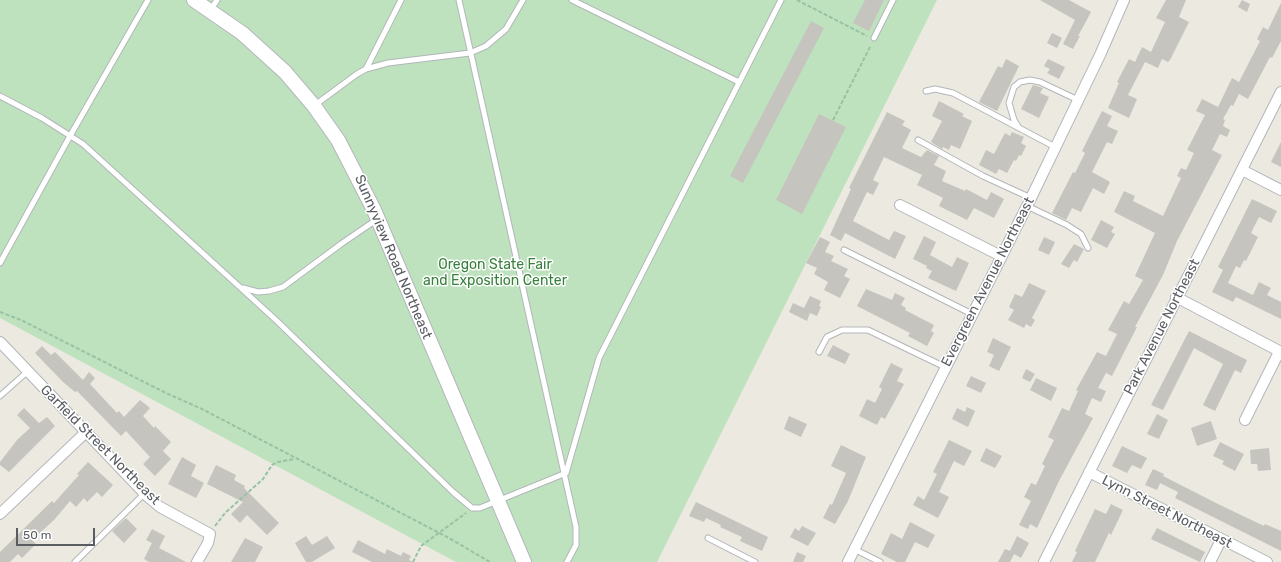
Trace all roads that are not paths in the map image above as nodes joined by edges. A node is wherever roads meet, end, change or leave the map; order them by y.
1 (148, 0) edge
2 (194, 0) edge
3 (401, 0) edge
4 (459, 0) edge
5 (523, 0) edge
6 (572, 0) edge
7 (781, 0) edge
8 (894, 0) edge
9 (1124, 0) edge
10 (214, 5) edge
11 (874, 38) road end
12 (470, 53) junction
13 (366, 69) junction
14 (739, 82) junction
15 (926, 91) dead end
16 (1281, 92) edge
17 (0, 96) edge
18 (1078, 100) junction
19 (314, 106) junction
20 (1019, 128) junction
21 (70, 136) junction
22 (918, 140) dead end
23 (1055, 147) junction
24 (1242, 170) junction
25 (1281, 190) edge
26 (1029, 202) junction
27 (900, 205) dead end
28 (378, 219) junction
29 (1088, 248) dead end
30 (844, 250) dead end
31 (1001, 256) junction
32 (0, 263) edge
33 (238, 286) junction
34 (1176, 297) junction
35 (972, 314) junction
36 (0, 342) edge
37 (819, 352) dead end
38 (1280, 352) edge
39 (945, 367) junction
40 (27, 372) junction
41 (0, 396) edge
42 (1246, 420) dead end
43 (85, 432) junction
44 (1089, 472) junction
45 (566, 473) junction
46 (144, 494) junction
47 (496, 500) junction
48 (0, 514) edge
49 (708, 538) dead end
50 (1221, 540) junction
51 (854, 549) junction
52 (75, 562) edge
53 (197, 562) edge
54 (524, 562) edge
55 (567, 562) edge
56 (755, 562) edge
57 (848, 562) edge
58 (880, 562) edge
59 (1044, 562) edge
60 (1210, 562) edge
61 (1267, 562) edge

1 - 21 lane
2 - 10 main road, Sunnyview Road Northeast
3 - 13 lane
4 - 12 lane
5 - 12 lane
6 - 14 lane
7 - 14 lane
8 - 11 lane
9 - 18 street, Evergreen Avenue Northeast
10 - 19 main road, Sunnyview Road Northeast
12 - 13 lane
12 - 45 lane
13 - 19 lane
14 - 45 lane
15 - 20 lane
16 - 24 street, Park Avenue Northeast
17 - 21 lane
18 - 20 lane
18 - 23 street, Evergreen Avenue Northeast
19 - 28 main road, Sunnyview Road Northeast
20 - 23 lane
21 - 32 lane
21 - 33 lane
22 - 26 lane
23 - 26 street, Evergreen Avenue Northeast
24 - 25 street
24 - 34 street, Park Avenue Northeast
26 - 29 lane
26 - 31 street, Evergreen Avenue Northeast
27 - 31 street
28 - 33 lane
28 - 47 main road, Sunnyview Road Northeast
30 - 35 lane
31 - 35 street, Evergreen Avenue Northeast
33 - 47 lane
34 - 38 street
34 - 44 street, Park Avenue Northeast
35 - 39 street, Evergreen Avenue Northeast
36 - 40 street, Garfield Street Northeast
37 - 39 lane
38 - 42 street
39 - 51 street, Evergreen Avenue Northeast
40 - 41 lane
40 - 43 street, Garfield Street Northeast
43 - 46 street, Garfield Street Northeast
43 - 48 street
44 - 50 street, Lynn Street Northeast
44 - 59 street, Park Avenue Northeast
45 - 47 lane
45 - 55 lane
46 - 52 lane
46 - 53 street, Garfield Street Northeast
47 - 54 main road, Sunnyview Road Northeast
49 - 56 lane
50 - 60 street
50 - 61 street, Lynn Street Northeast
51 - 57 street, Evergreen Avenue Northeast
51 - 58 lane

